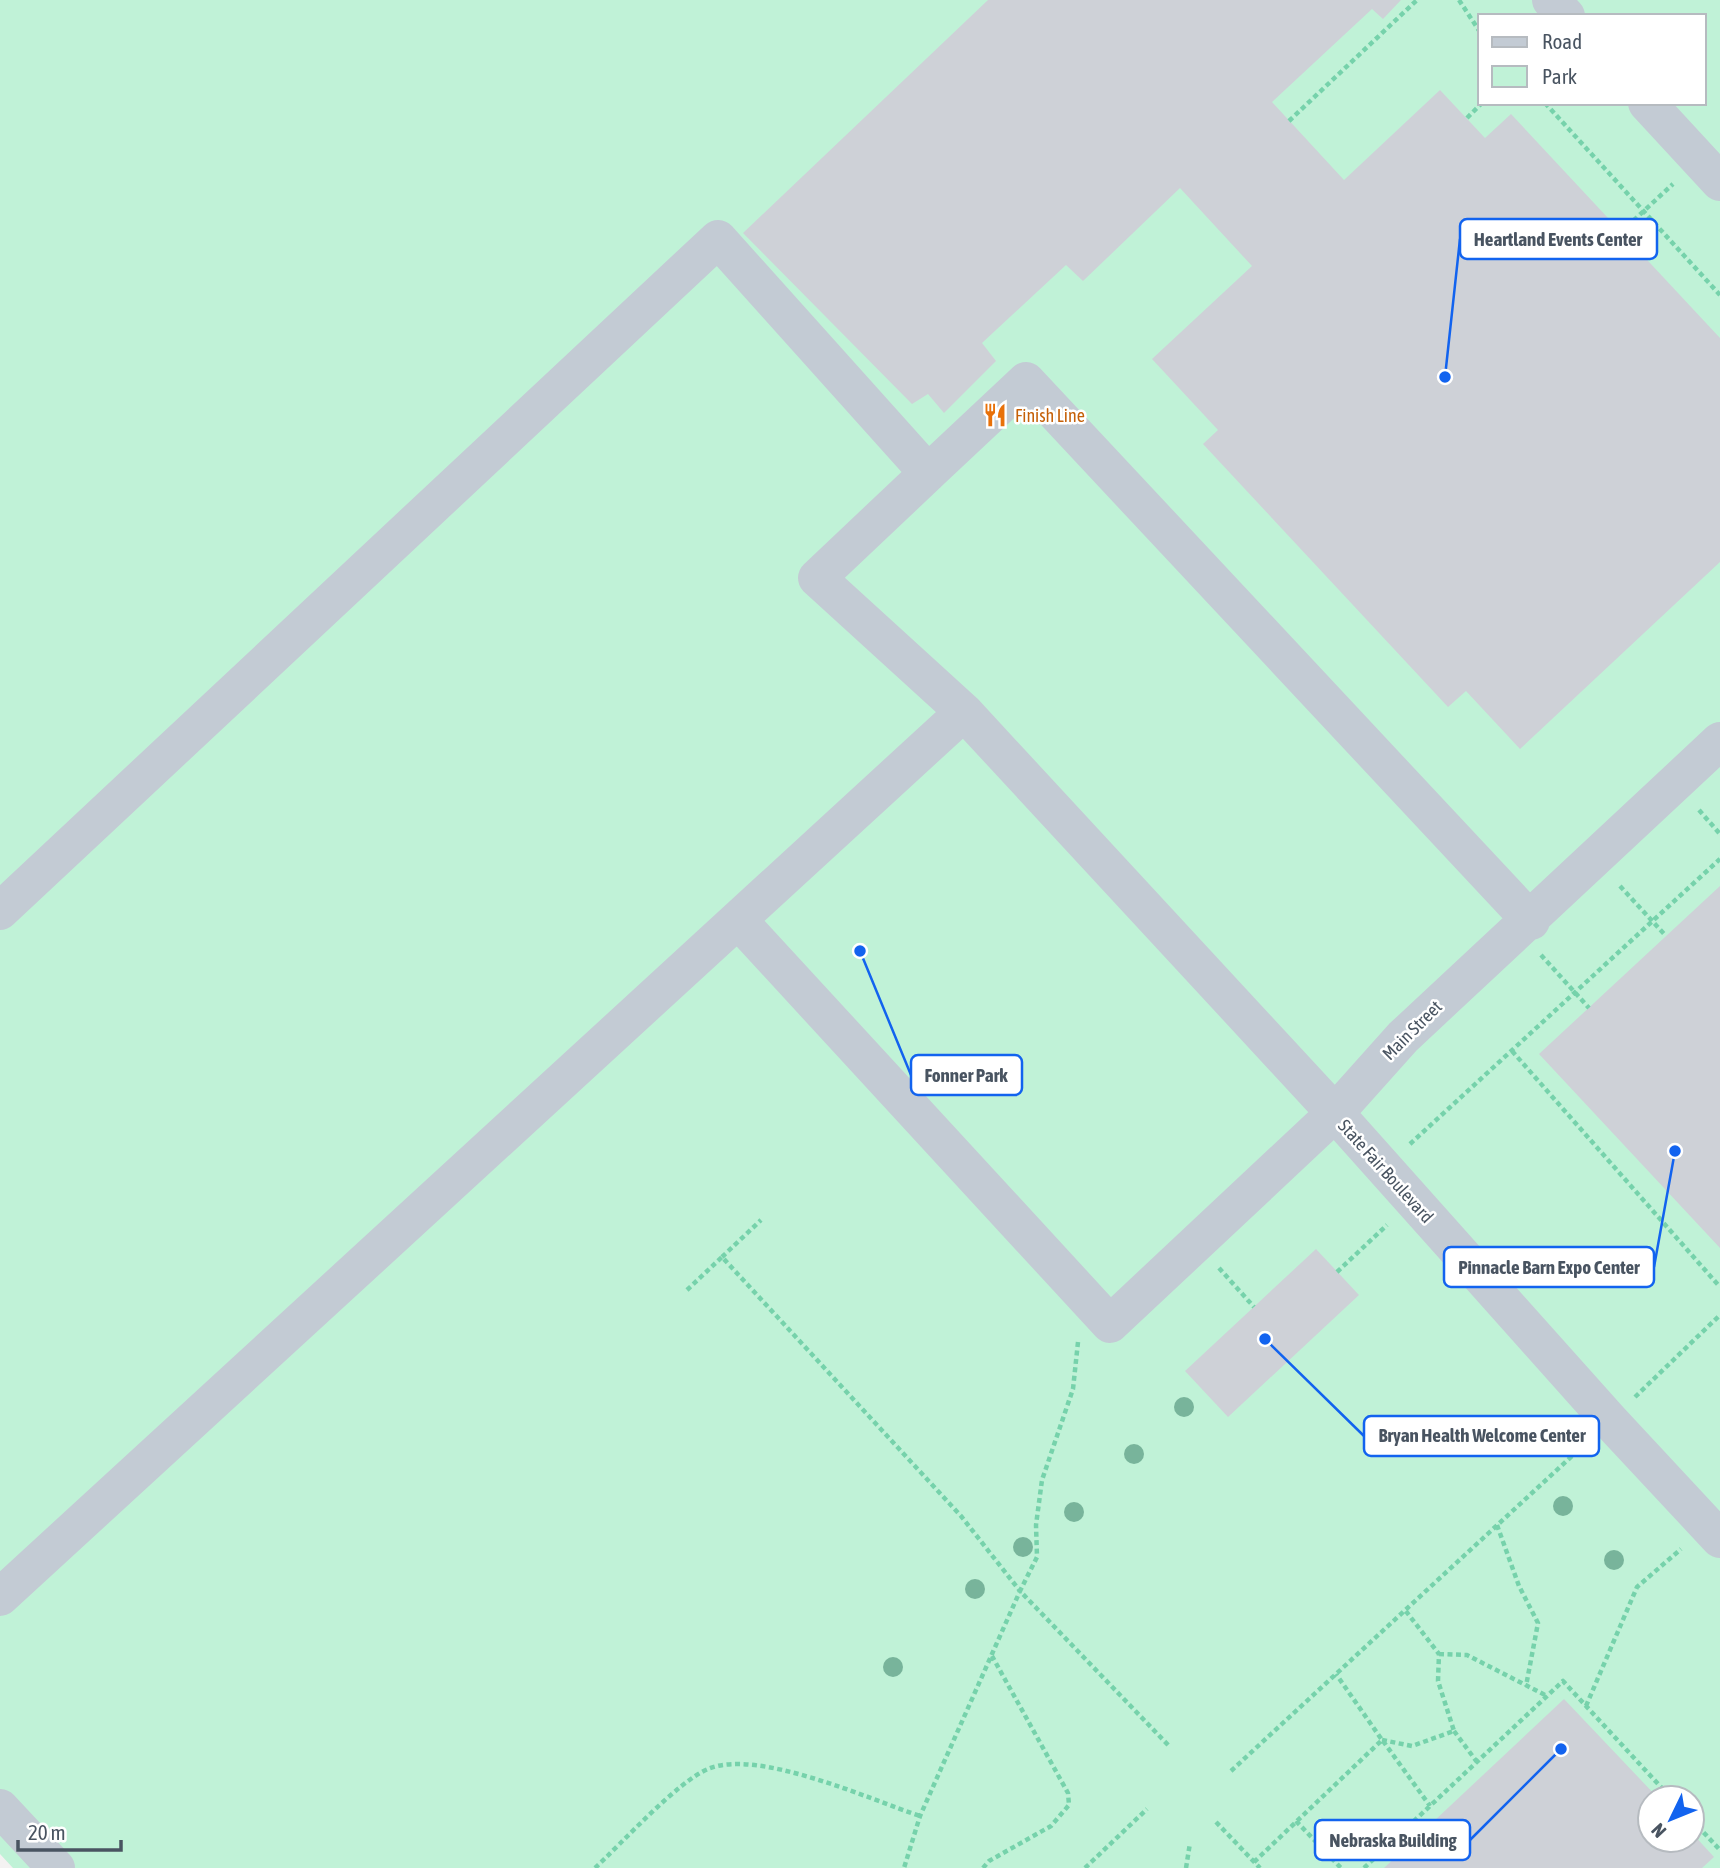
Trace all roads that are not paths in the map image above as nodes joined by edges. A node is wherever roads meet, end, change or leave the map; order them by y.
1 (1551, 0) edge
2 (1564, 14) edge
3 (1649, 105) edge
4 (1710, 171) edge
5 (928, 473) junction
6 (964, 712) junction
7 (1720, 741) edge
8 (0, 911) edge
9 (738, 920) junction
10 (1525, 926) junction
11 (1335, 1113) junction
12 (1714, 1532) edge
13 (0, 1597) edge
14 (0, 1808) edge
15 (56, 1868) edge

1 - 2 street
3 - 4 street
5 - 6 street, State Fair Boulevard
5 - 8 street
5 - 10 street
6 - 9 street
6 - 11 street, State Fair Boulevard
7 - 10 street, Main Street
9 - 11 street, Main Street
9 - 13 street
10 - 11 street, Main Street
11 - 12 street, State Fair Boulevard
14 - 15 street

